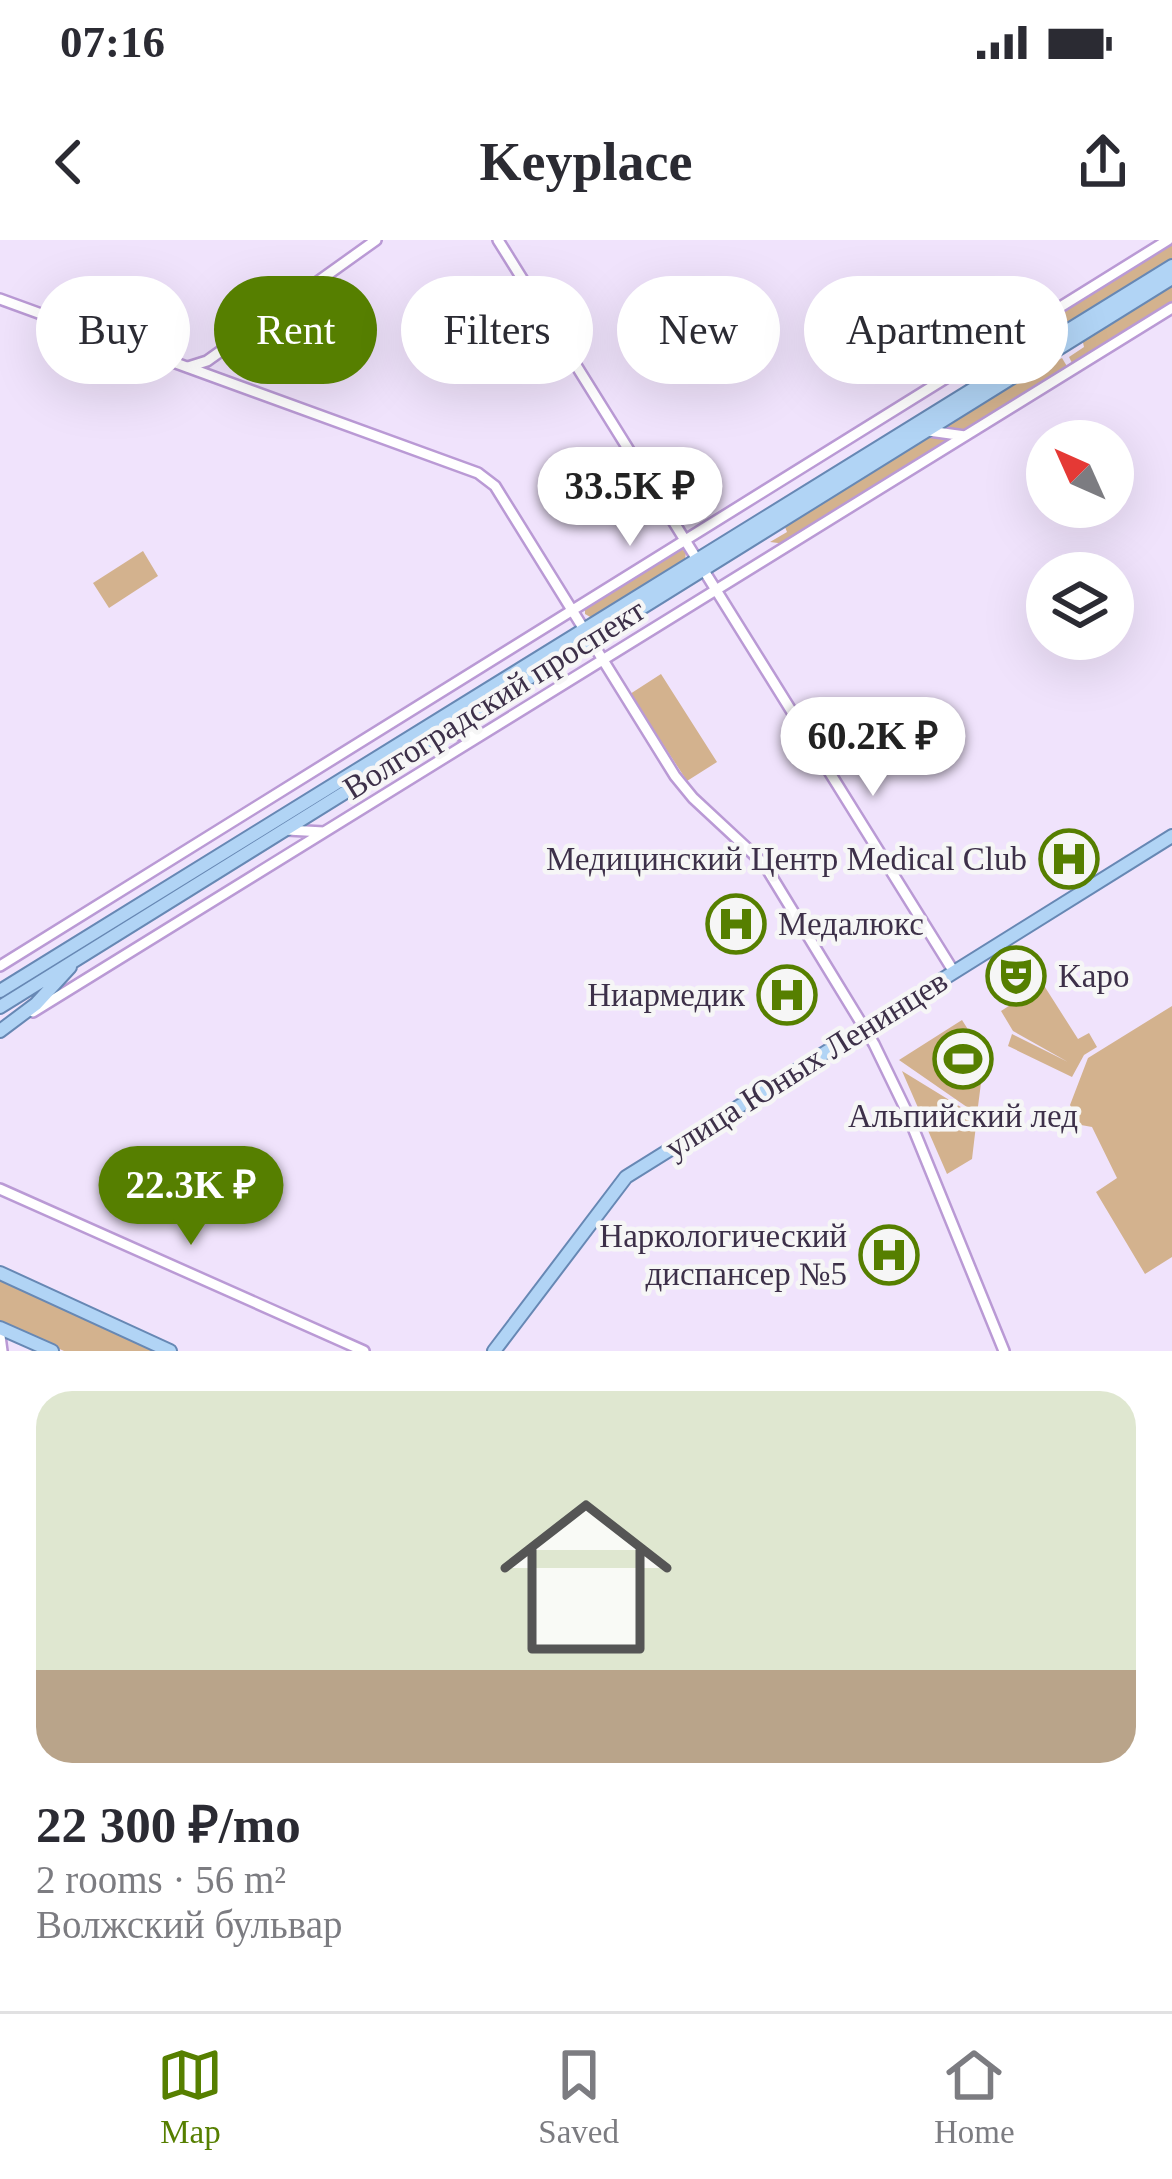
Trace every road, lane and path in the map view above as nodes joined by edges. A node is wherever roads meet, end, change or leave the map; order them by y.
1 (376, 240) edge
2 (498, 240) edge
3 (1168, 240) edge
4 (1172, 266) edge
5 (326, 276) edge
6 (1172, 278) edge
7 (0, 299) edge
8 (1068, 303) edge
9 (1172, 308) edge
10 (36, 312) edge
11 (1068, 330) edge
12 (233, 384) edge
13 (939, 384) edge
14 (981, 384) edge
15 (923, 432) junction
16 (970, 435) junction
17 (686, 541) junction
18 (701, 563) junction
19 (717, 590) junction
20 (575, 609) junction
21 (590, 634) junction
22 (605, 659) junction
23 (489, 732) junction
24 (430, 739) junction
25 (282, 831) junction
26 (328, 831) junction
27 (1172, 836) edge
28 (79, 957) junction
29 (0, 966) edge
30 (954, 972) junction
31 (0, 987) edge
32 (0, 1007) edge
33 (15, 1022) junction
34 (864, 1028) junction
35 (0, 1030) edge
36 (0, 1189) edge
37 (0, 1274) edge
38 (0, 1332) edge
39 (2, 1351) edge
40 (52, 1351) edge
41 (170, 1351) edge
42 (364, 1351) edge
43 (494, 1351) edge
44 (1004, 1351) edge

1 - 5 street
2 - 17 street
3 - 8 street
4 - 11 main road, Волгоградский проспект
6 - 15 main road, Волгоградский проспект
7 - 10 street
9 - 16 street
12 - 20 street
13 - 17 street
14 - 18 main road, Волгоградский проспект
15 - 16 street
15 - 18 main road, Волгоградский проспект
16 - 19 street
17 - 18 street
17 - 20 street
18 - 19 street
18 - 21 main road, Волгоградский проспект
19 - 22 street
19 - 30 street
20 - 21 street
20 - 29 street
21 - 22 street
21 - 24 main road, Волгоградский проспект
21 - 31 main road, Волгоградский проспект
22 - 23 street
22 - 34 street
23 - 24 street
23 - 26 street
24 - 25 main road, Волгоградский проспект
25 - 26 street
25 - 28 main road, Волгоградский проспект
26 - 33 street
27 - 30 main road, улица Юных Ленинцев
28 - 32 main road, Волгоградский проспект
28 - 33 main road
30 - 34 main road, улица Юных Ленинцев
33 - 35 main road
34 - 43 main road, улица Юных Ленинцев
34 - 44 street
36 - 42 street
37 - 41 main road
38 - 39 street
38 - 40 main road

